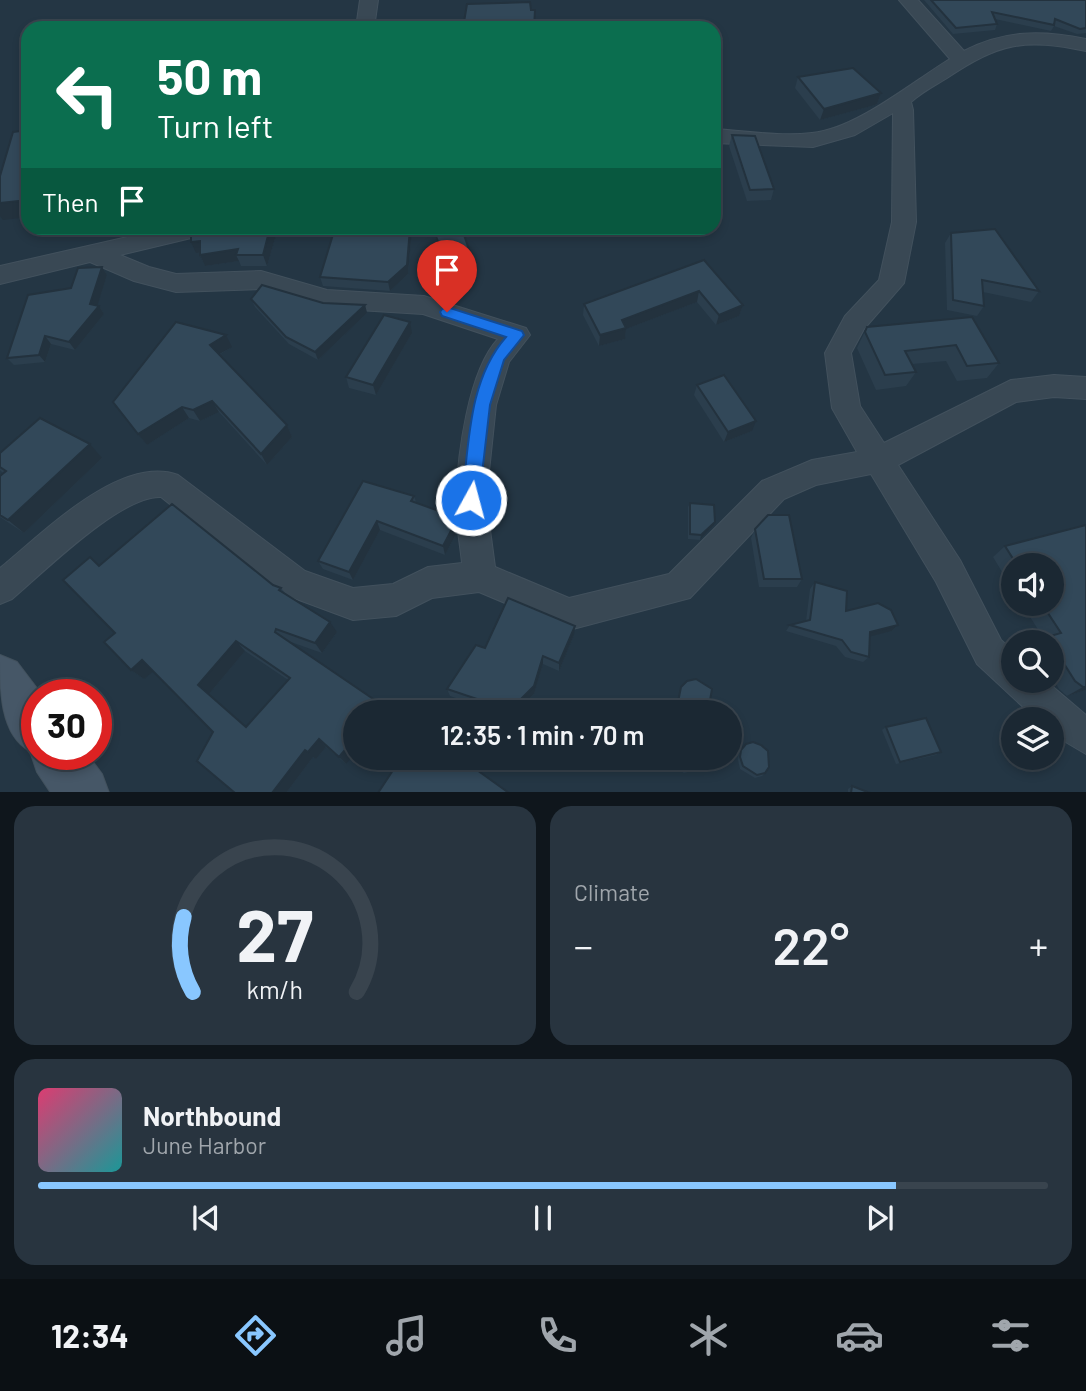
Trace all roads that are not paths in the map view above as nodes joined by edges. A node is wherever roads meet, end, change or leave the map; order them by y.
1 (369, 0) edge
2 (908, 0) edge
3 (366, 21) edge
4 (1086, 45) edge
5 (961, 60) junction
6 (900, 101) junction
7 (721, 136) edge
8 (169, 235) edge
9 (91, 253) junction
10 (0, 275) edge
11 (1086, 388) edge
12 (880, 460) junction
13 (480, 576) junction
14 (0, 588) edge
15 (1001, 663) edge
16 (0, 679) edge
17 (1033, 693) edge
18 (21, 707) edge
19 (1086, 736) edge
20 (66, 770) edge
21 (82, 792) edge

1 - 3 street
2 - 5 street
4 - 5 street
5 - 6 street
6 - 7 street
6 - 12 street
8 - 9 street
9 - 10 street
9 - 13 street
11 - 12 street
12 - 13 street
12 - 15 street
13 - 14 street
16 - 18 main road
17 - 19 street
20 - 21 main road

